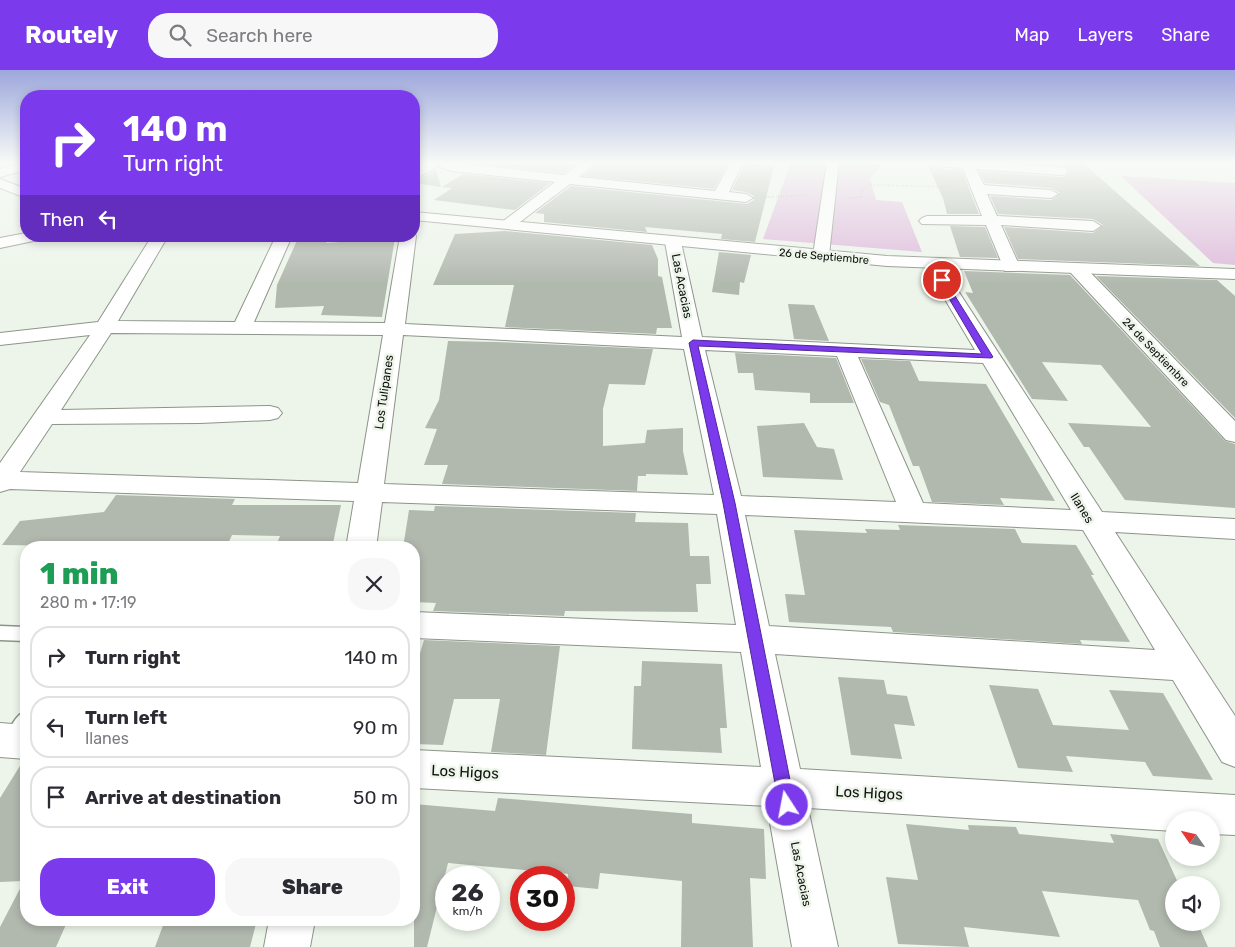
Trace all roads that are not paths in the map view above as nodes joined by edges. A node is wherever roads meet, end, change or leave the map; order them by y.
1 (536, 203) edge
2 (827, 203) edge
3 (983, 203) edge
4 (420, 217) edge
5 (991, 220) junction
6 (927, 221) dead end
7 (507, 225) junction
8 (1093, 226) dead end
9 (20, 239) edge
10 (0, 242) edge
11 (156, 242) edge
12 (281, 242) edge
13 (407, 242) edge
14 (673, 242) junction
15 (821, 255) junction
16 (932, 264) junction
17 (1011, 267) junction
18 (1077, 269) junction
19 (1235, 274) edge
20 (242, 327) junction
21 (105, 328) junction
22 (392, 329) junction
23 (0, 339) edge
24 (693, 343) junction
25 (845, 350) junction
26 (988, 357) junction
27 (270, 413) dead end
28 (45, 417) junction
29 (1235, 435) edge
30 (1, 481) edge
31 (370, 494) junction
32 (729, 503) junction
33 (913, 511) junction
34 (1090, 520) junction
35 (1235, 529) edge
36 (362, 541) edge
37 (420, 625) edge
38 (0, 633) edge
39 (20, 634) edge
40 (755, 639) junction
41 (1183, 666) junction
42 (1235, 749) edge
43 (420, 769) edge
44 (783, 787) junction
45 (1235, 815) edge
46 (291, 926) edge
47 (287, 947) edge
48 (815, 947) edge

1 - 7 street
2 - 15 street
3 - 5 street
4 - 7 street, 26 de Septiembre
5 - 6 street
5 - 8 street
5 - 17 street
7 - 14 street, 26 de Septiembre
9 - 10 street
11 - 21 street
12 - 20 street
13 - 22 street, Los Tulipanes
14 - 15 street, 26 de Septiembre
14 - 24 street, Las Acacias
15 - 16 street, 26 de Septiembre
16 - 17 street, 26 de Septiembre
16 - 26 street, Ilanes
17 - 18 street, 26 de Septiembre
18 - 19 street, 26 de Septiembre
18 - 29 street, 24 de Septiembre
20 - 21 street
20 - 22 street
21 - 23 street
21 - 28 street
22 - 24 street
22 - 31 street, Los Tulipanes
24 - 25 street
24 - 32 street, Las Acacias
25 - 26 street
25 - 33 street
26 - 34 street, Ilanes
27 - 28 street
28 - 30 street
30 - 31 street
31 - 32 street
31 - 36 street, Los Tulipanes
32 - 33 street
32 - 40 street, Las Acacias
33 - 34 street
34 - 35 street
34 - 41 street, Ilanes
37 - 40 street
38 - 39 lane
40 - 41 street
40 - 44 street, Las Acacias
41 - 42 street, Ilanes
43 - 44 street, Los Higos
44 - 45 street, Los Higos
44 - 48 street, Las Acacias
46 - 47 street

